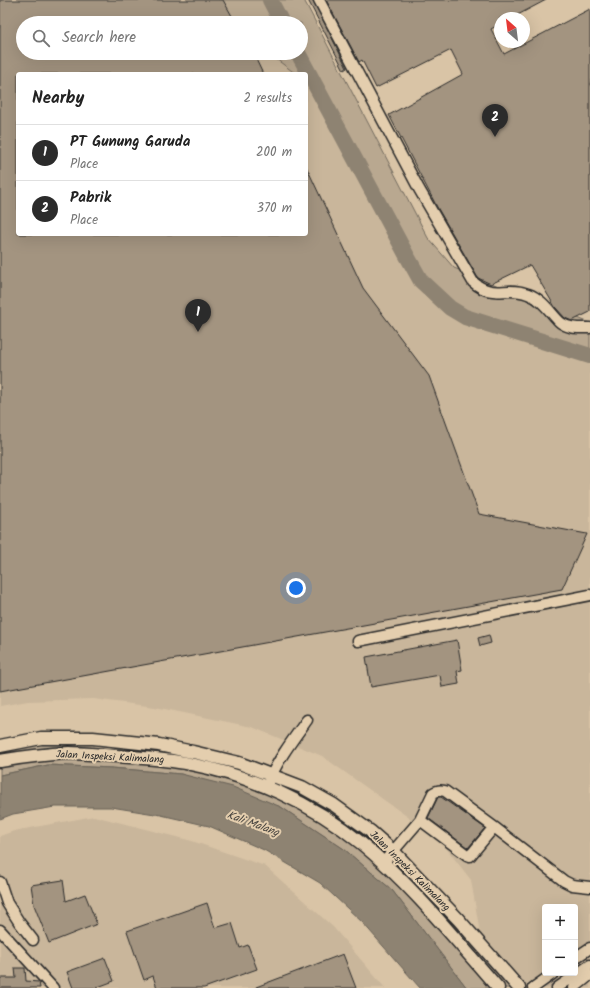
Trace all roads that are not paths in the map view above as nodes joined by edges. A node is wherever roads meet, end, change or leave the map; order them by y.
1 (319, 0) edge
2 (590, 328) edge
3 (590, 595) edge
4 (358, 641) dead end
5 (306, 720) dead end
6 (70, 739) junction
7 (159, 745) junction
8 (0, 746) edge
9 (69, 754) junction
10 (157, 759) junction
11 (0, 761) edge
12 (269, 781) junction
13 (420, 820) junction
14 (494, 827) junction
15 (394, 852) junction
16 (383, 863) junction
17 (0, 882) edge
18 (590, 887) edge
19 (0, 930) edge
20 (34, 940) dead end
21 (590, 948) edge
22 (578, 956) edge
23 (590, 964) edge
24 (590, 975) edge
25 (550, 976) edge
26 (53, 988) edge
27 (498, 988) edge
28 (519, 988) edge
29 (533, 988) edge
30 (557, 988) edge
31 (574, 988) edge

1 - 2 street
3 - 4 street
5 - 12 street
6 - 7 main road, Jalan Inspeksi Kalimalang
6 - 8 main road, Jalan Inspeksi Kalimalang
6 - 9 main road
7 - 10 main road
7 - 12 main road, Jalan Inspeksi Kalimalang
9 - 10 main road, Jalan Inspeksi Kalimalang
9 - 11 main road, Jalan Inspeksi Kalimalang
10 - 12 main road, Jalan Inspeksi Kalimalang
12 - 15 main road, Jalan Inspeksi Kalimalang
12 - 16 main road, Jalan Inspeksi Kalimalang
13 - 14 street
13 - 14 street
13 - 15 street
14 - 18 street
15 - 16 street
15 - 28 main road, Jalan Inspeksi Kalimalang
16 - 27 main road, Jalan Inspeksi Kalimalang
17 - 20 street
19 - 26 street
21 - 22 street
23 - 30 street
24 - 31 street
25 - 29 street

